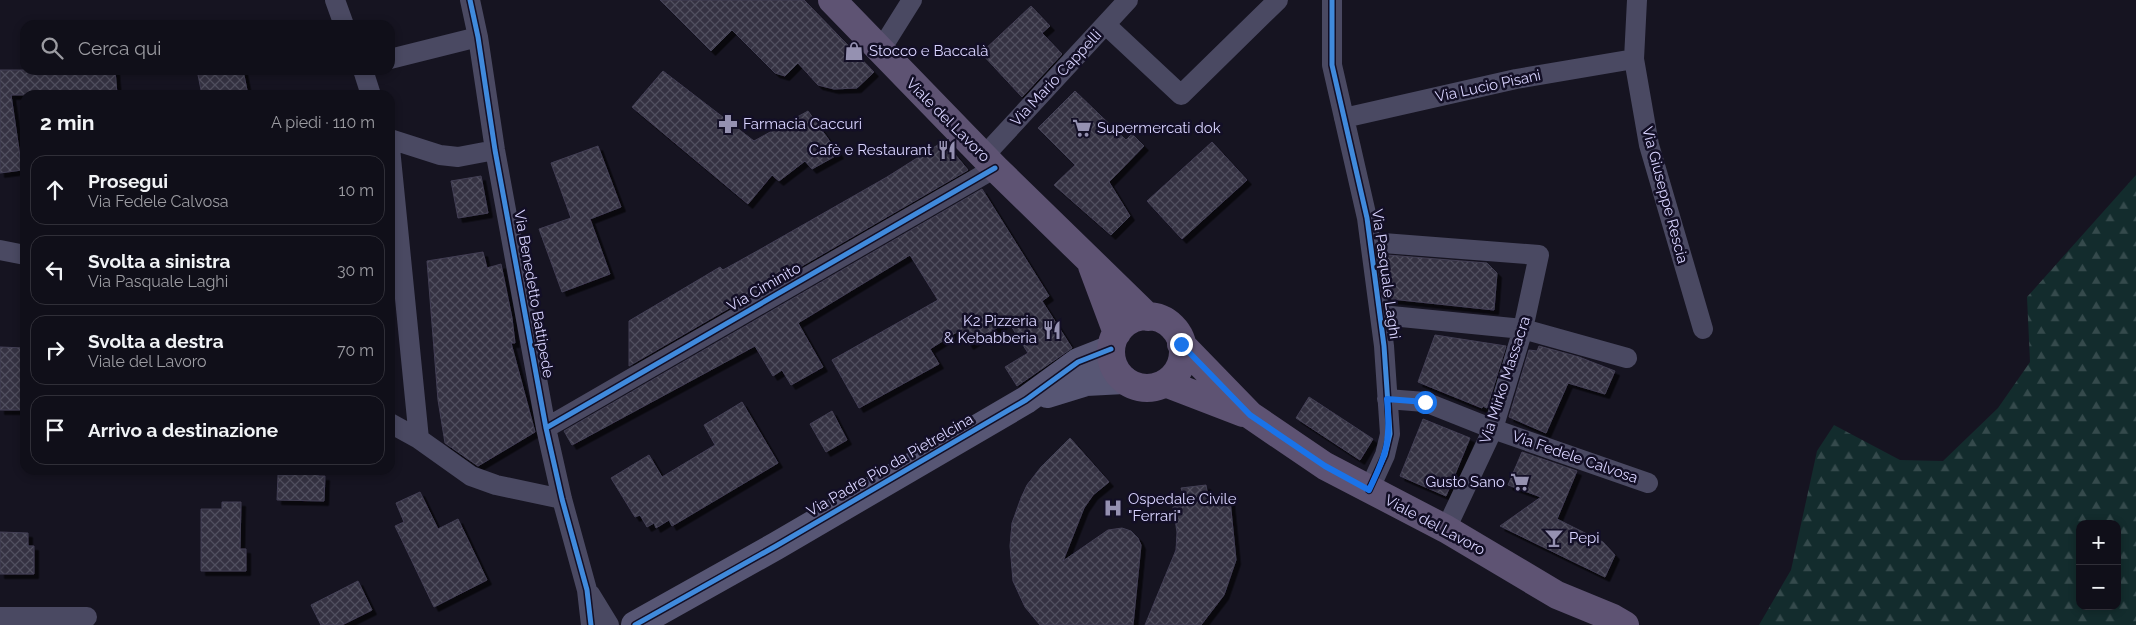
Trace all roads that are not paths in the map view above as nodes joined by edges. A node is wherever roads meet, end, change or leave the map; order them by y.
1 (335, 0) edge
2 (470, 0) edge
3 (832, 0) edge
4 (912, 0) edge
5 (1128, 0) edge
6 (1278, 0) edge
7 (1332, 0) edge
8 (1637, 0) edge
9 (342, 20) edge
10 (1106, 24) junction
11 (478, 38) junction
12 (880, 51) junction
13 (395, 58) edge
14 (1634, 59) junction
15 (365, 75) edge
16 (369, 90) edge
17 (1344, 118) junction
18 (395, 141) edge
19 (495, 150) junction
20 (989, 162) junction
21 (395, 198) edge
22 (1370, 242) junction
23 (0, 250) edge
24 (20, 254) edge
25 (1089, 258) junction
26 (1381, 315) junction
27 (1148, 317) junction
28 (1523, 329) junction
29 (1703, 329) dead end
30 (1114, 341) junction
31 (1181, 344) junction
32 (1627, 358) dead end
33 (1124, 380) junction
34 (1165, 383) junction
35 (1387, 399) junction
36 (1026, 400) junction
37 (1250, 415) junction
38 (395, 426) edge
39 (546, 428) junction
40 (1493, 429) junction
41 (419, 439) junction
42 (1648, 483) dead end
43 (1369, 490) junction
44 (562, 499) junction
45 (1446, 529) junction
46 (587, 590) junction
47 (674, 613) edge
48 (87, 616) dead end
49 (0, 617) edge
50 (1617, 623) edge
51 (591, 625) edge
52 (610, 625) edge
53 (635, 625) edge

1 - 9 street
2 - 11 street, Via Benedetto Battipede
3 - 12 main road, Viale del Lavoro
4 - 12 street
5 - 10 street, Via Mario Cappelli
6 - 10 street
7 - 17 street, Via Pasquale Laghi
8 - 14 street, Via Giuseppe Rescia
10 - 20 street, Via Mario Cappelli
11 - 13 street
11 - 19 street, Via Benedetto Battipede
12 - 20 main road, Viale del Lavoro
14 - 17 street, Via Lucio Pisani
14 - 29 street, Via Giuseppe Rescia
15 - 16 street
17 - 22 street, Via Pasquale Laghi
18 - 19 street
19 - 39 street, Via Benedetto Battipede
20 - 25 main road, Viale del Lavoro
20 - 39 street, Via Ciminito
21 - 41 street
22 - 26 street, Via Pasquale Laghi
22 - 28 street, Via Mirko Massacra
23 - 24 street
25 - 27 main road, Viale del Lavoro
25 - 30 main road, Viale del Lavoro
26 - 28 street
26 - 35 street, Via Pasquale Laghi
27 - 30 main road
27 - 31 main road
28 - 32 street
28 - 40 street, Via Mirko Massacra
30 - 33 main road
30 - 36 street, Via Padre Pio da Pietrelcina
31 - 34 main road
31 - 37 main road, Viale del Lavoro
33 - 34 main road
33 - 36 street, Via Padre Pio da Pietrelcina
34 - 37 main road, Viale del Lavoro
35 - 40 street, Via Fedele Calvosa
35 - 43 street, Via Pasquale Laghi
36 - 47 street, Via Padre Pio da Pietrelcina
37 - 43 main road, Viale del Lavoro
38 - 41 street
39 - 44 street, Via Benedetto Battipede
40 - 42 street, Via Fedele Calvosa
40 - 45 street, Via Mirko Massacra
41 - 44 street
43 - 45 main road, Viale del Lavoro
44 - 46 street, Via Benedetto Battipede
45 - 50 main road, Viale del Lavoro
46 - 51 street
46 - 52 street
47 - 53 street, Via Padre Pio da Pietrelcina
48 - 49 street

